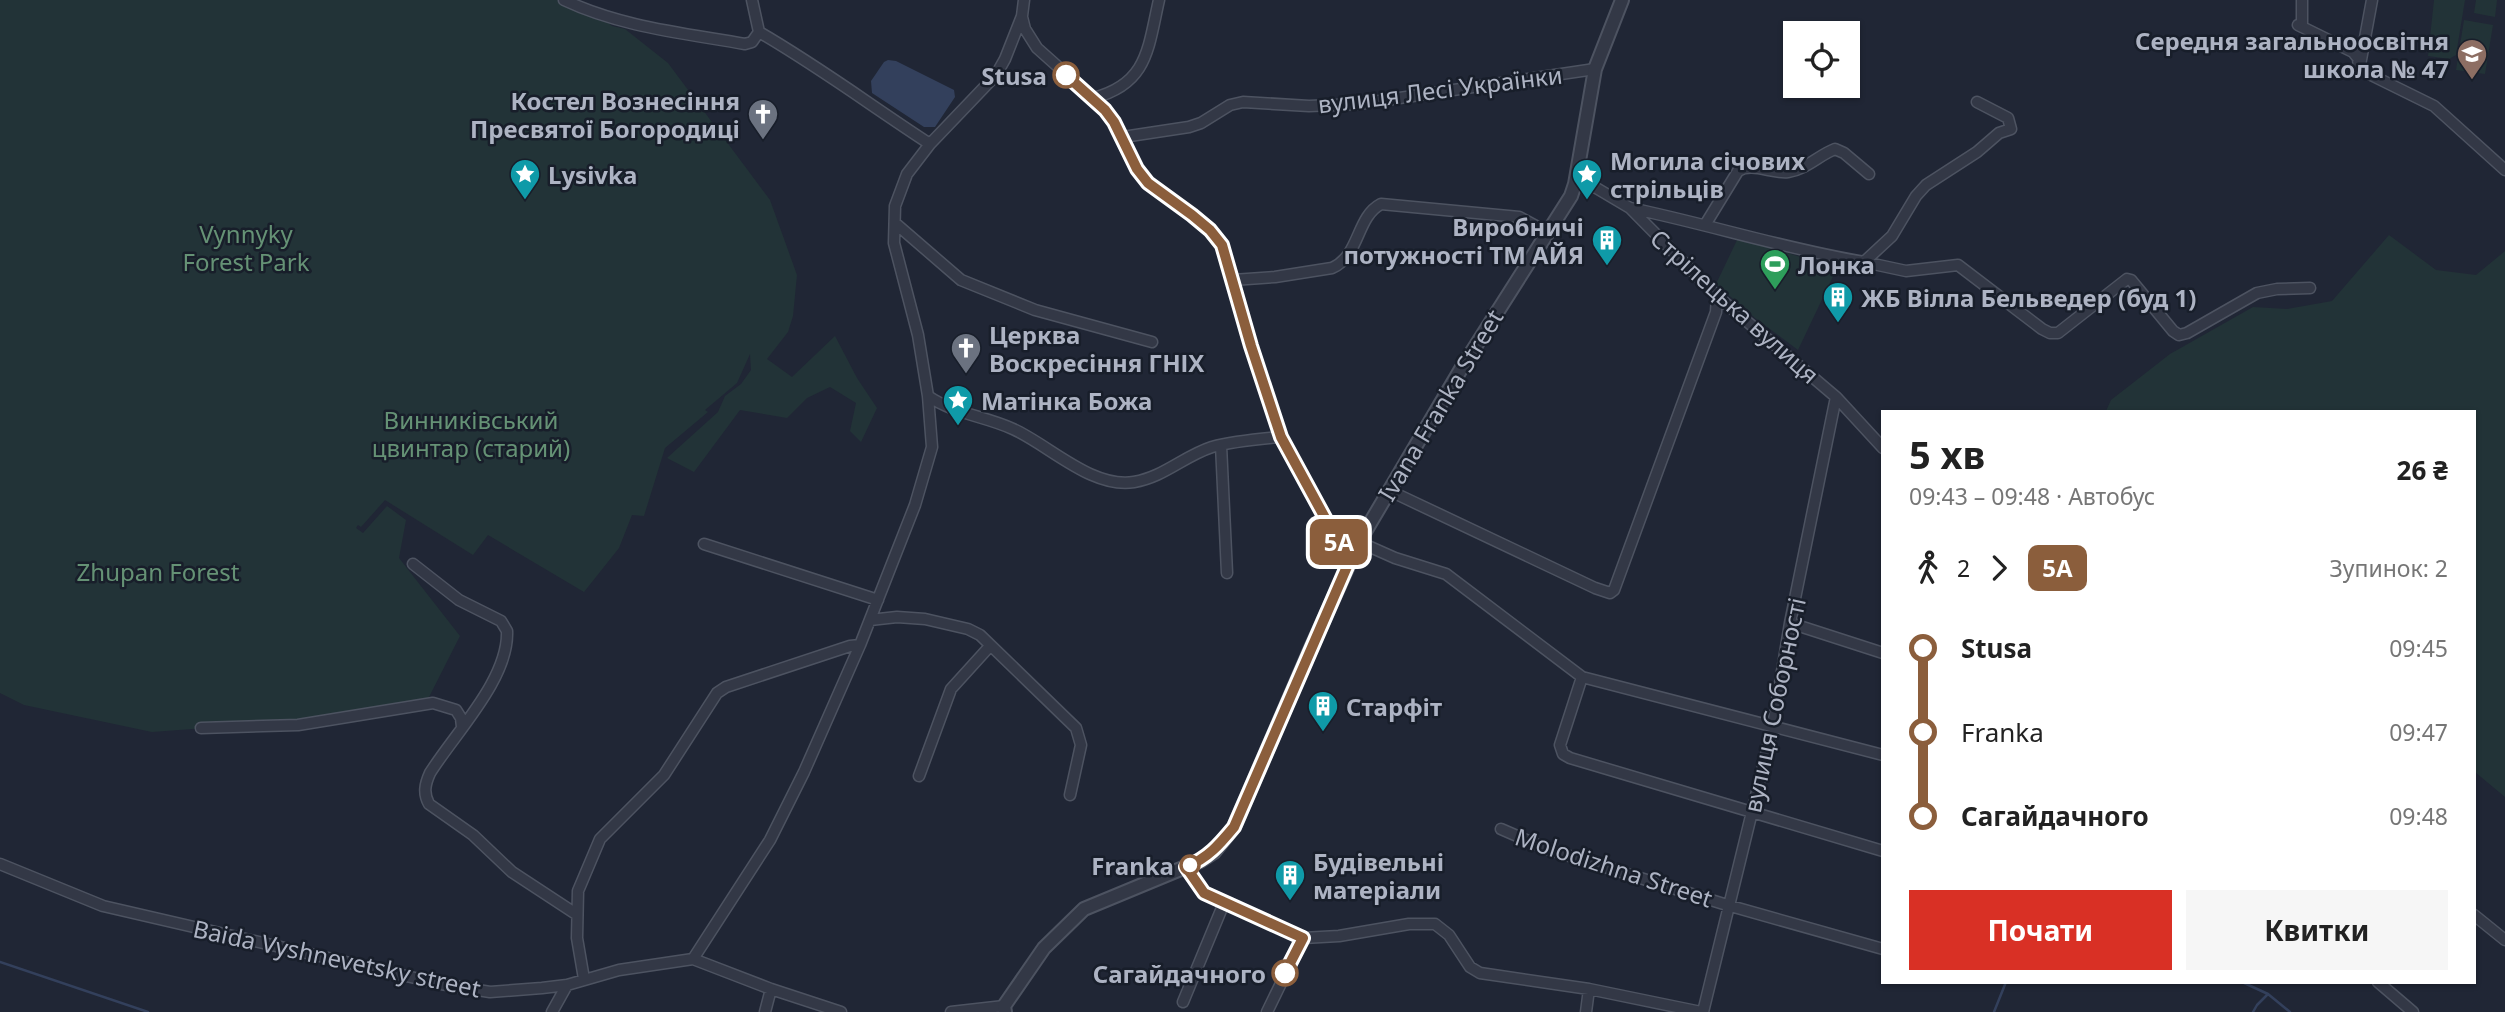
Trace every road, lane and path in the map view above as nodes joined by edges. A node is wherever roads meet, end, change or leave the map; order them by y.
1 (564, 0) edge
2 (752, 0) edge
3 (1024, 0) edge
4 (1159, 0) edge
5 (1622, 0) edge
6 (2302, 0) edge
7 (2372, 0) edge
8 (1022, 16) junction
9 (759, 32) junction
10 (1595, 69) junction
11 (2359, 69) junction
12 (1093, 99) junction
13 (1977, 102) dead end
14 (1123, 137) junction
15 (930, 144) junction
16 (2505, 170) edge
17 (1868, 174) dead end
18 (1576, 176) junction
19 (1630, 208) junction
20 (895, 223) junction
21 (1705, 225) junction
22 (1549, 233) junction
23 (1864, 262) junction
24 (1233, 280) junction
25 (2310, 288) dead end
26 (1717, 296) junction
27 (1152, 342) dead end
28 (928, 396) junction
29 (1836, 397) junction
30 (1281, 437) junction
31 (1221, 445) junction
32 (1881, 447) edge
33 (1388, 490) junction
34 (1359, 542) junction
35 (704, 544) dead end
36 (1349, 562) junction
37 (413, 564) dead end
38 (1227, 573) dead end
39 (878, 600) junction
40 (870, 620) junction
41 (1790, 624) junction
42 (860, 645) junction
43 (990, 646) junction
44 (1881, 652) edge
45 (1583, 677) junction
46 (1773, 726) junction
47 (462, 727) junction
48 (201, 728) dead end
49 (1881, 754) edge
50 (919, 776) dead end
51 (1070, 795) dead end
52 (1752, 814) junction
53 (1502, 829) dead end
54 (1881, 850) edge
55 (0, 864) edge
56 (1186, 867) junction
57 (1224, 903) junction
58 (1727, 905) junction
59 (576, 914) junction
60 (2476, 917) edge
61 (1303, 938) junction
62 (2505, 940) edge
63 (1881, 948) edge
64 (693, 959) junction
65 (584, 979) junction
66 (2380, 984) edge
67 (567, 985) junction
68 (771, 989) junction
69 (1589, 989) junction
70 (1183, 1003) dead end
71 (1662, 1008) edge
72 (1004, 1009) edge
73 (1686, 1010) edge
74 (552, 1012) edge
75 (765, 1012) edge
76 (841, 1012) edge
77 (951, 1012) edge
78 (1267, 1012) edge
79 (1586, 1012) edge
80 (1702, 1012) edge
81 (2413, 1012) edge

1 - 9 street
2 - 9 street
3 - 8 street
4 - 12 street
5 - 10 street, Ivana Franka Street
6 - 11 street
7 - 11 street
8 - 12 street
8 - 15 street
9 - 15 street
10 - 14 street, вулиця Лесі Українки
10 - 18 street, Ivana Franka Street
11 - 16 street
12 - 14 street
13 - 23 street
14 - 24 street
15 - 20 street
17 - 21 street
18 - 19 street, Стрілецька вулиця
18 - 22 street, Ivana Franka Street
19 - 21 street
19 - 26 street, Стрілецька вулиця
20 - 27 street
20 - 28 street
21 - 23 street
22 - 24 street
22 - 33 street, Ivana Franka Street
23 - 25 street
24 - 30 street
26 - 29 street, Стрілецька вулиця
26 - 33 street
28 - 31 street
28 - 39 street
29 - 32 street, Стрілецька вулиця
29 - 41 street, вулиця Соборності
30 - 31 street
30 - 36 street
31 - 38 street
33 - 34 street, Ivana Franka Street
34 - 36 street, Ivana Franka Street
34 - 45 street
35 - 39 street
36 - 56 street, Ivana Franka Street
37 - 47 street
39 - 40 street
40 - 42 street
40 - 43 street
41 - 44 street
41 - 46 street, вулиця Соборності
42 - 59 street
42 - 64 street
43 - 50 street
43 - 51 street
45 - 46 street
45 - 52 street
46 - 49 street
46 - 52 street, вулиця Соборності
47 - 48 street
47 - 59 street
52 - 54 street
52 - 58 street, вулиця Соборності
53 - 58 street, Molodizhna Street
55 - 67 street, Baida Vyshnevetsky street
56 - 57 street
56 - 72 street, Ivana Franka Street
57 - 61 street
57 - 70 street
58 - 63 street, Molodizhna Street
58 - 80 street, вулиця Соборності
59 - 65 street
60 - 62 street
61 - 69 street
61 - 78 street
64 - 65 street, Baida Vyshnevetsky street
64 - 68 street, Baida Vyshnevetsky street
65 - 67 street, Baida Vyshnevetsky street
66 - 81 street
67 - 74 street
68 - 75 street
68 - 76 street, Baida Vyshnevetsky street
69 - 71 street
69 - 79 street
71 - 73 street
72 - 77 street
73 - 80 street

